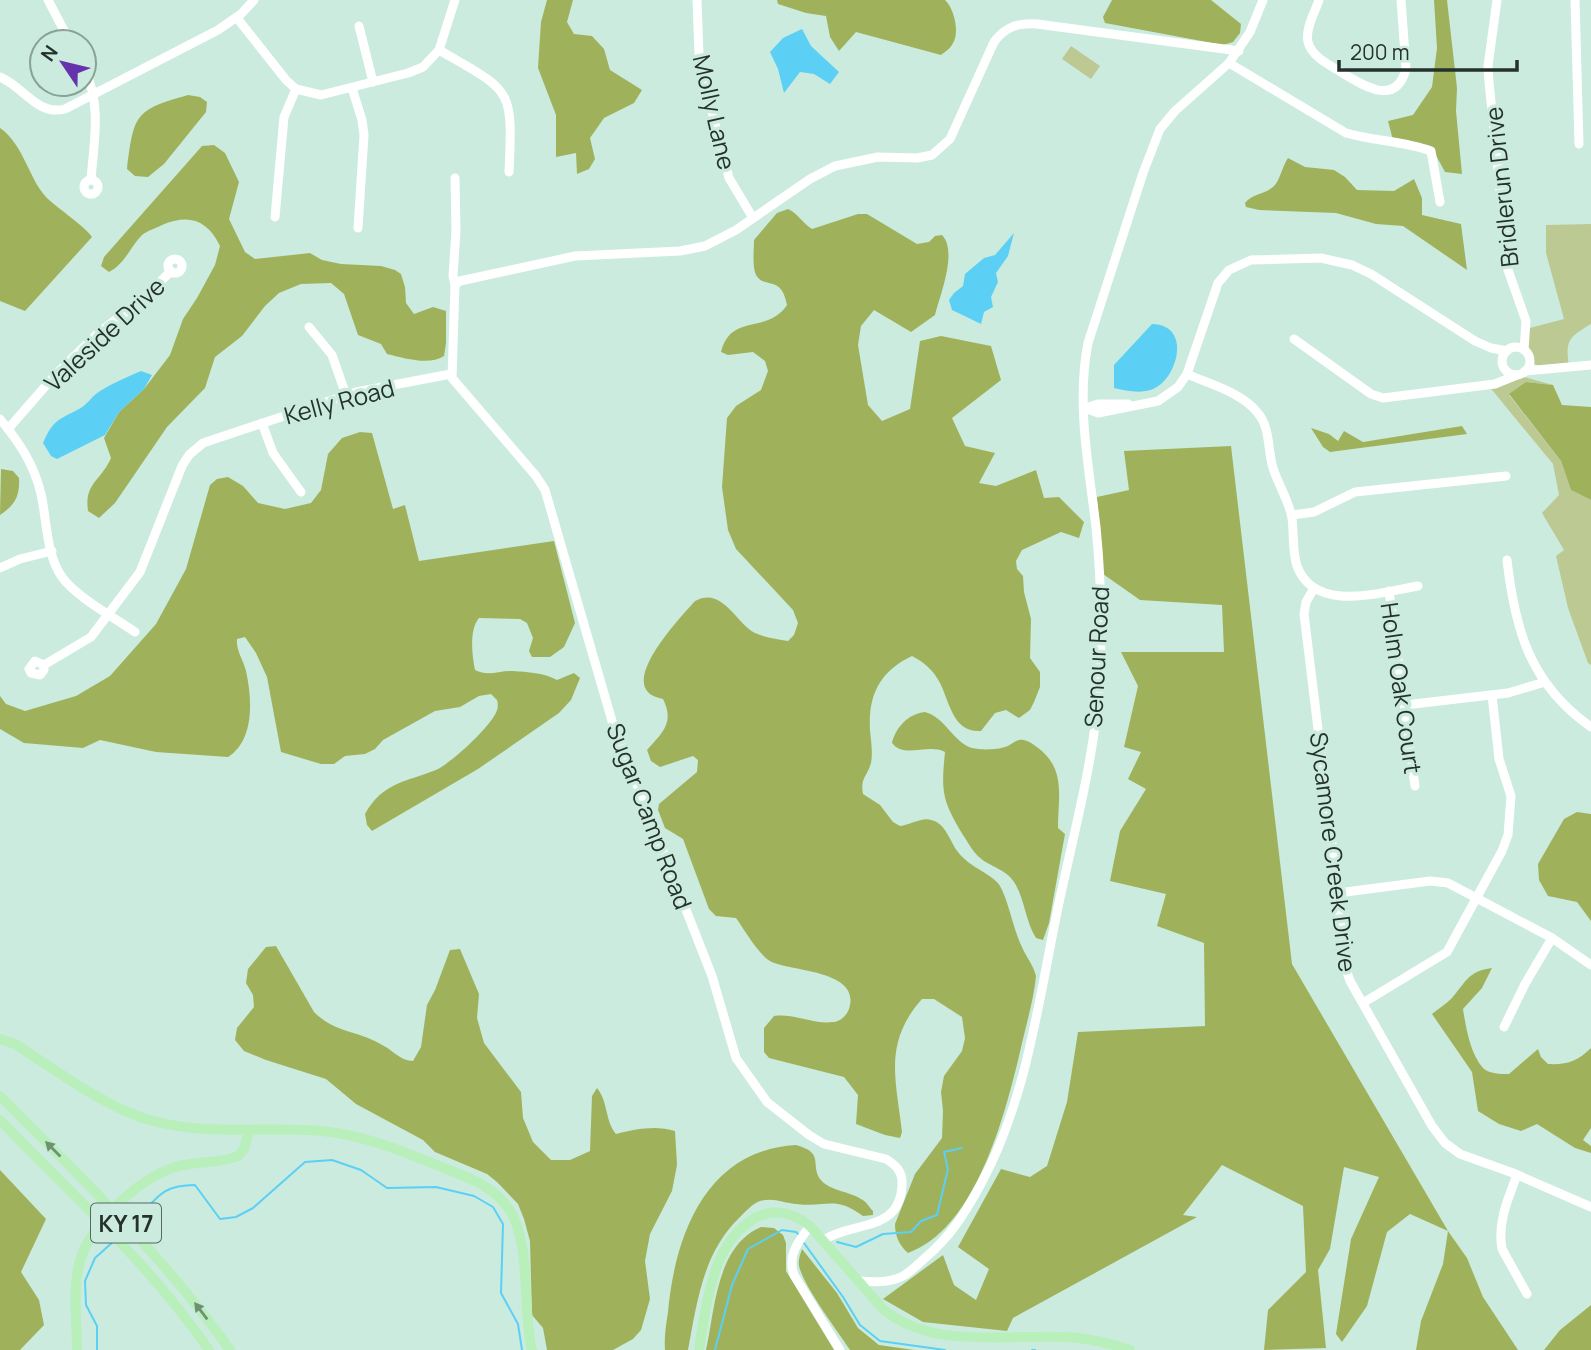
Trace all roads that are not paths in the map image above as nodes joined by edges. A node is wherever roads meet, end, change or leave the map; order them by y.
1 (49, 0) edge
2 (254, 0) edge
3 (455, 0) edge
4 (696, 0) edge
5 (1263, 0) edge
6 (1319, 0) edge
7 (1401, 0) edge
8 (1497, 0) edge
9 (1574, 0) edge
10 (237, 18) junction
11 (359, 26) dead end
12 (63, 28) edge
13 (439, 50) junction
14 (1239, 51) junction
15 (1229, 63) junction
16 (0, 77) edge
17 (373, 82) junction
18 (352, 88) junction
19 (296, 89) junction
20 (98, 91) edge
21 (28, 96) edge
22 (30, 98) edge
23 (86, 98) edge
24 (94, 98) edge
25 (1579, 144) dead end
26 (509, 172) dead end
27 (454, 178) dead end
28 (91, 179) dead end
29 (1440, 202) dead end
30 (275, 217) dead end
31 (752, 218) junction
32 (358, 228) dead end
33 (171, 271) dead end
34 (455, 285) junction
35 (309, 327) dead end
36 (1526, 329) junction
37 (1294, 339) dead end
38 (1491, 348) junction
39 (1509, 350) junction
40 (1524, 351) junction
41 (1530, 360) junction
42 (1591, 365) edge
43 (1503, 366) junction
44 (1546, 369) junction
45 (1521, 373) junction
46 (452, 374) junction
47 (1187, 374) junction
48 (1495, 384) junction
49 (346, 395) junction
50 (1085, 408) junction
51 (0, 419) edge
52 (262, 423) junction
53 (8, 429) junction
54 (1506, 476) dead end
55 (301, 492) dead end
56 (1292, 515) junction
57 (52, 551) junction
58 (1507, 560) dead end
59 (0, 568) edge
60 (1418, 586) dead end
61 (1314, 588) junction
62 (1389, 591) junction
63 (110, 614) junction
64 (135, 632) dead end
65 (44, 665) dead end
66 (1545, 682) junction
67 (1492, 695) junction
68 (1405, 705) junction
69 (1591, 727) edge
70 (1415, 786) dead end
71 (1338, 893) junction
72 (1477, 897) junction
73 (1552, 938) junction
74 (1591, 965) edge
75 (1363, 1003) junction
76 (1504, 1027) dead end
77 (0, 1038) edge
78 (0, 1096) edge
79 (0, 1120) edge
80 (249, 1130) junction
81 (1517, 1175) junction
82 (1591, 1207) edge
83 (810, 1226) junction
84 (824, 1240) junction
85 (859, 1281) junction
86 (1527, 1294) dead end
87 (77, 1350) edge
88 (209, 1350) edge
89 (230, 1350) edge
90 (532, 1350) edge
91 (699, 1350) edge
92 (840, 1350) edge
93 (1130, 1350) edge

1 - 12 street
2 - 10 street
3 - 13 street
4 - 31 street, Molly Lane
5 - 14 street, Senour Road
6 - 7 street
8 - 36 street, Bridlerun Drive
9 - 25 street
10 - 19 street
10 - 20 street
11 - 17 street
13 - 17 street
13 - 26 street
14 - 15 street, Senour Road
14 - 31 street
15 - 29 street
15 - 50 street, Senour Road
16 - 21 street
17 - 18 street
18 - 19 street
18 - 32 street
19 - 30 street
22 - 23 street
24 - 28 street
27 - 34 street
31 - 34 street
33 - 53 street, Valeside Drive
34 - 46 street
35 - 49 street
36 - 39 street
36 - 40 street, Bridlerun Drive
37 - 48 street
38 - 39 street
38 - 43 street
38 - 47 street
39 - 40 street
39 - 43 street
40 - 41 street
41 - 44 street
41 - 45 street
42 - 44 street
43 - 45 street
43 - 48 street
44 - 45 street
45 - 48 street
46 - 49 street, Kelly Road
46 - 84 street, Sugar Camp Road
47 - 50 street
47 - 56 street
49 - 52 street, Kelly Road
50 - 85 street, Senour Road
51 - 53 street
52 - 55 street
52 - 63 street, Kelly Road
53 - 57 street
54 - 56 street
56 - 61 street
57 - 59 street
57 - 63 street
58 - 66 street
60 - 62 street
61 - 62 street
61 - 71 street, Sycamore Creek Drive
62 - 68 street, Holm Oak Court
63 - 64 street
63 - 65 street, Kelly Road
66 - 67 street
66 - 69 street
67 - 68 street
67 - 72 street
68 - 70 street, Holm Oak Court
71 - 72 street
71 - 75 street, Sycamore Creek Drive
72 - 73 street
72 - 75 street
73 - 74 street
73 - 76 street
75 - 81 street, Sycamore Creek Drive
77 - 80 main road
89 -> 78 main road, KY 17
79 - 88 main road, KY 17
80 - 87 main road
80 - 90 main road
81 - 82 street, Sycamore Creek Drive
81 - 86 street
83 - 84 main road
83 - 91 main road
83 - 92 street
84 - 85 main road
85 - 93 main road

